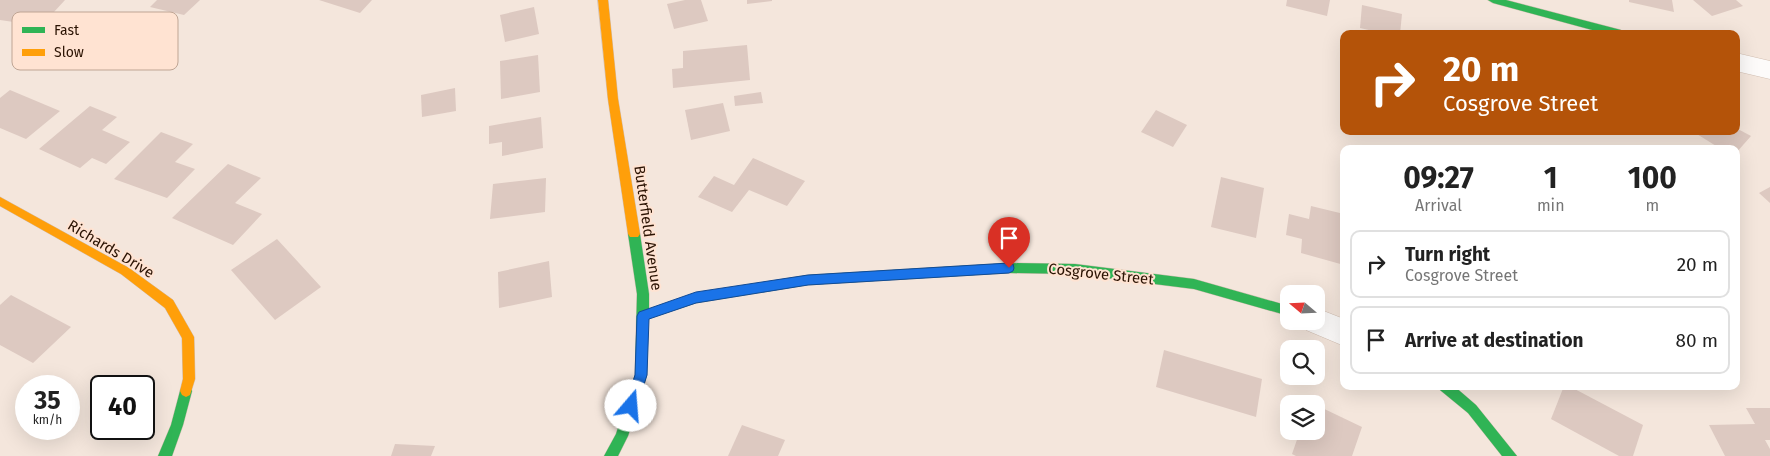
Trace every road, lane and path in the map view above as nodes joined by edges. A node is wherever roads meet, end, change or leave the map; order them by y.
1 (604, 0) edge
2 (1493, 0) edge
3 (1606, 30) edge
4 (1740, 63) edge
5 (1770, 70) edge
6 (0, 201) edge
7 (1280, 308) edge
8 (643, 316) junction
9 (1325, 325) edge
10 (1340, 330) edge
11 (1450, 390) edge
12 (165, 456) edge
13 (611, 456) edge
14 (1510, 456) edge

1 - 8 street, Butterfield Avenue
2 - 3 street
4 - 5 street
6 - 12 street, Richards Drive
7 - 8 street, Cosgrove Street
8 - 13 street, Butterfield Avenue
9 - 10 street
11 - 14 street

